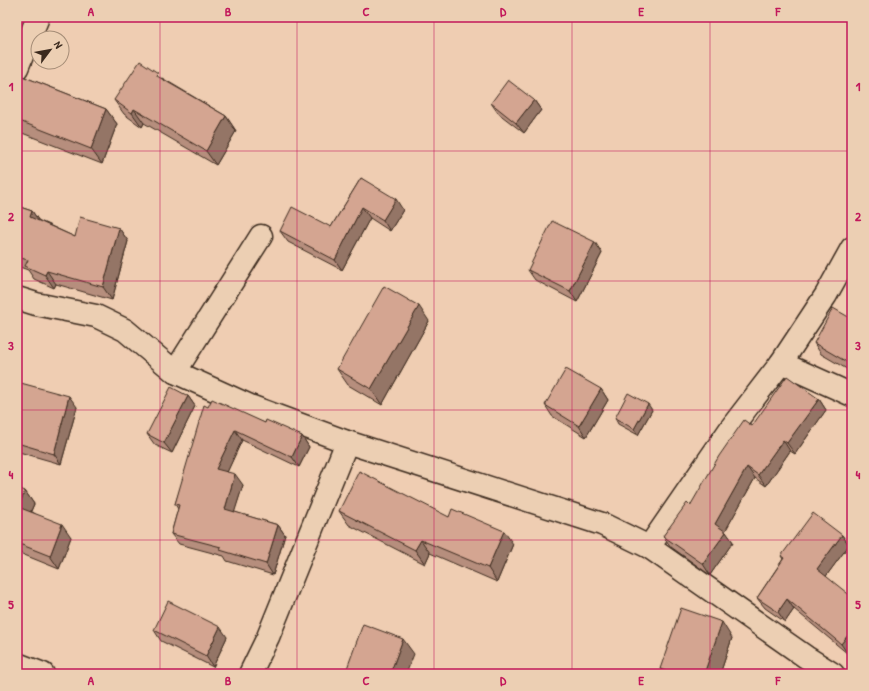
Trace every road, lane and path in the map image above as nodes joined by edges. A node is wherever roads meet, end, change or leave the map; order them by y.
1 (38, 17) edge
2 (17, 68) edge
3 (261, 236) dead end
4 (852, 248) edge
5 (17, 298) edge
6 (781, 364) junction
7 (175, 372) junction
8 (852, 395) edge
9 (347, 442) junction
10 (649, 547) junction
11 (17, 664) edge
12 (43, 674) edge
13 (250, 674) edge
14 (833, 674) edge

1 - 2 street
3 - 7 street
4 - 6 street
5 - 7 street
6 - 8 street
6 - 10 street
7 - 9 street
9 - 10 street
9 - 13 street
10 - 14 street
11 - 12 street

